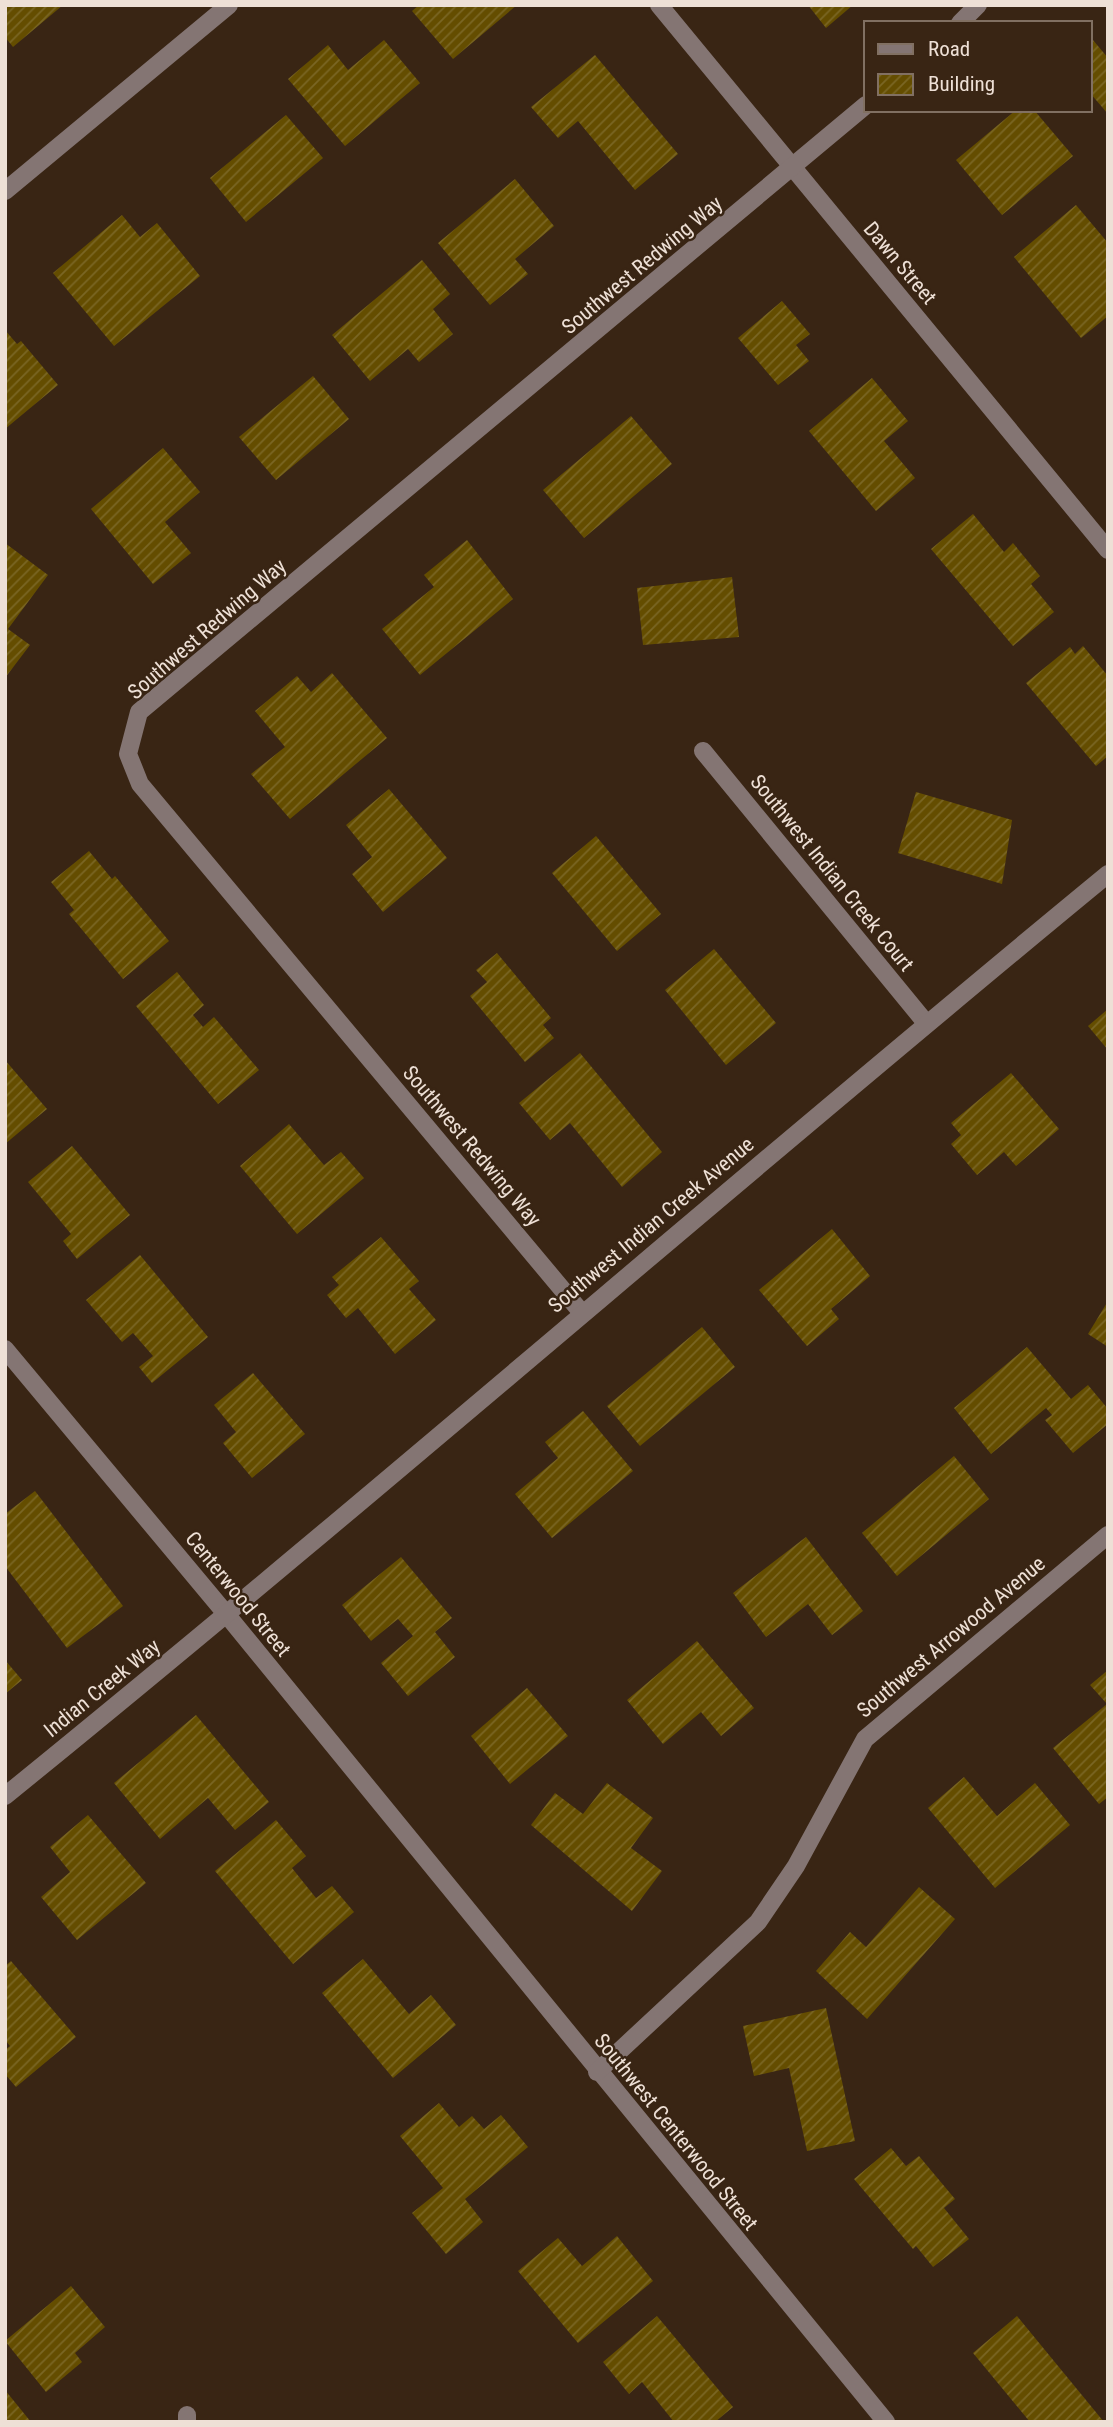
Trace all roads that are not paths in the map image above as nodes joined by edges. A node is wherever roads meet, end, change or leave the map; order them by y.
1 (229, 5) edge
2 (659, 5) edge
3 (978, 5) edge
4 (962, 21) edge
5 (864, 107) edge
6 (793, 169) junction
7 (5, 191) edge
8 (1108, 550) edge
9 (703, 751) dead end
10 (1108, 874) edge
11 (926, 1023) junction
12 (582, 1313) junction
13 (5, 1349) edge
14 (1108, 1535) edge
15 (227, 1615) junction
16 (5, 1796) edge
17 (433, 1870) joint
18 (597, 2072) junction
19 (886, 2422) edge

1 - 7 street
2 - 6 street, Dawn Street
3 - 4 street
5 - 6 street, Southwest Redwing Way
6 - 8 street, Dawn Street
6 - 12 street, Southwest Redwing Way
9 - 11 street, Southwest Indian Creek Court
10 - 11 street, Southwest Indian Creek Avenue
11 - 12 street, Southwest Indian Creek Avenue
12 - 15 street, Southwest Indian Creek Avenue
13 - 15 street, Centerwood Street
14 - 18 street, Southwest Arrowood Avenue
15 - 16 street, Indian Creek Way
15 - 17 street, Centerwood Street
17 - 18 street, Southwest Centerwood Street
18 - 19 street, Southwest Centerwood Street

